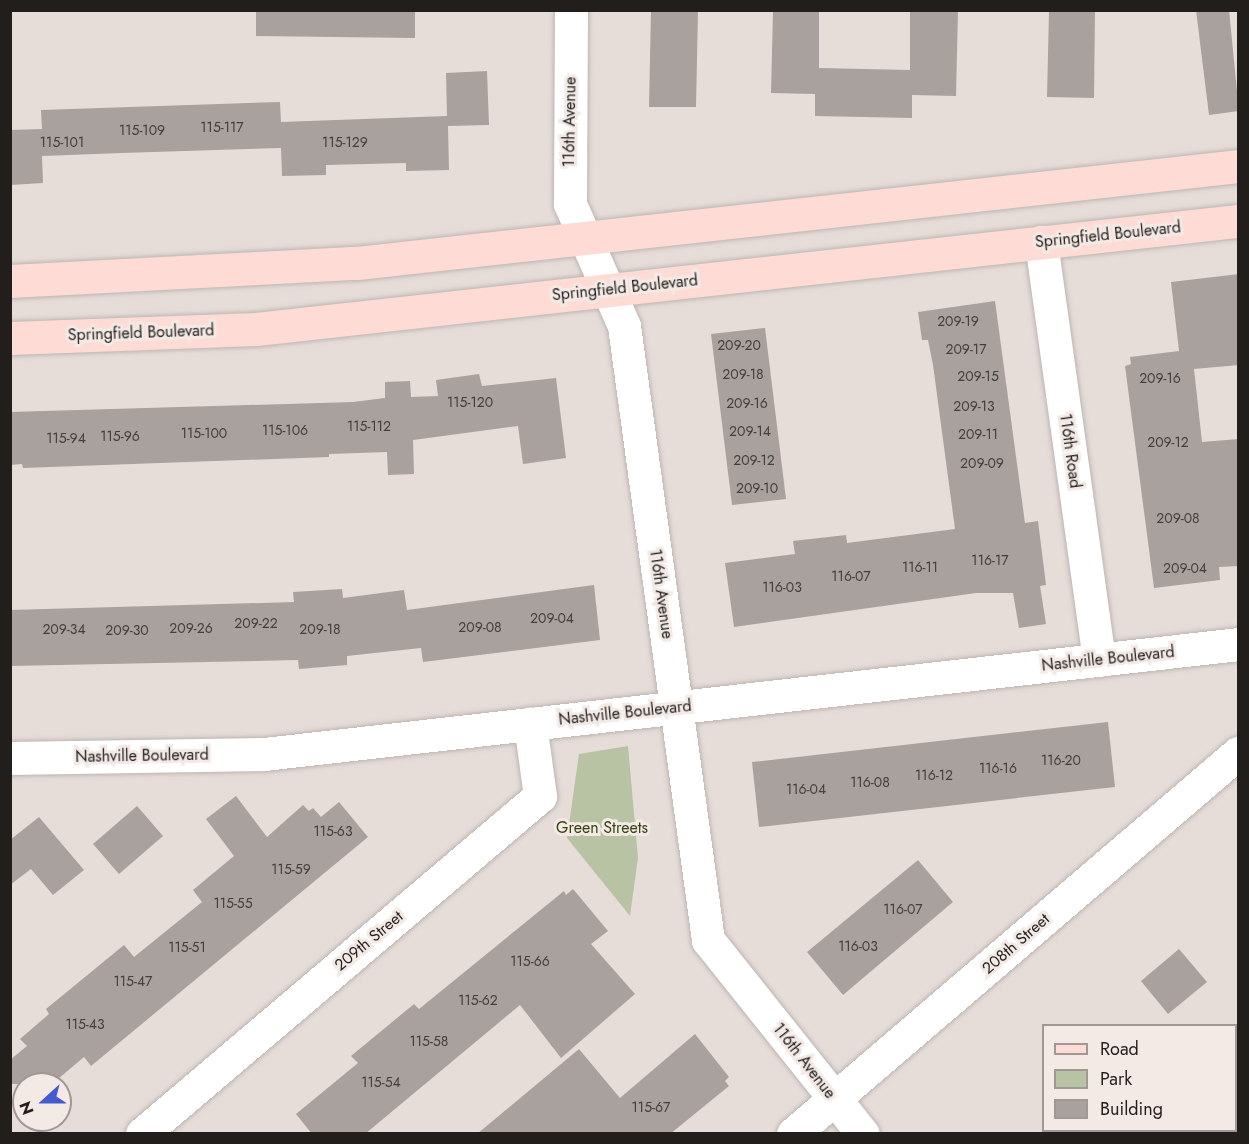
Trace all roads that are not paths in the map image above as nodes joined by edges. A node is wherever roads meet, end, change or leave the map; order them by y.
1 (571, 10) edge
2 (1239, 166) edge
3 (1239, 221) edge
4 (584, 238) junction
5 (1041, 242) junction
6 (10, 281) edge
7 (608, 290) junction
8 (10, 338) edge
9 (1239, 644) edge
10 (1099, 660) junction
11 (677, 708) junction
12 (530, 724) junction
13 (1239, 753) edge
14 (10, 758) edge
15 (834, 1099) junction
16 (142, 1134) edge
17 (793, 1134) edge
18 (862, 1134) edge

1 - 4 street, 116th Avenue
2 - 4 main road
3 - 5 main road, Springfield Boulevard
4 - 6 main road
4 - 7 street, 116th Avenue
5 - 7 main road, Springfield Boulevard
5 - 10 street, 116th Road
7 - 8 main road, Springfield Boulevard
7 - 11 street, 116th Avenue
9 - 10 street, Nashville Boulevard
10 - 11 street, Nashville Boulevard
11 - 12 street, Nashville Boulevard
11 - 15 street, 116th Avenue
12 - 14 street, Nashville Boulevard
12 - 16 street, 209th Street
13 - 15 street, 208th Street
15 - 17 street, 208th Street
15 - 18 street, 116th Avenue

